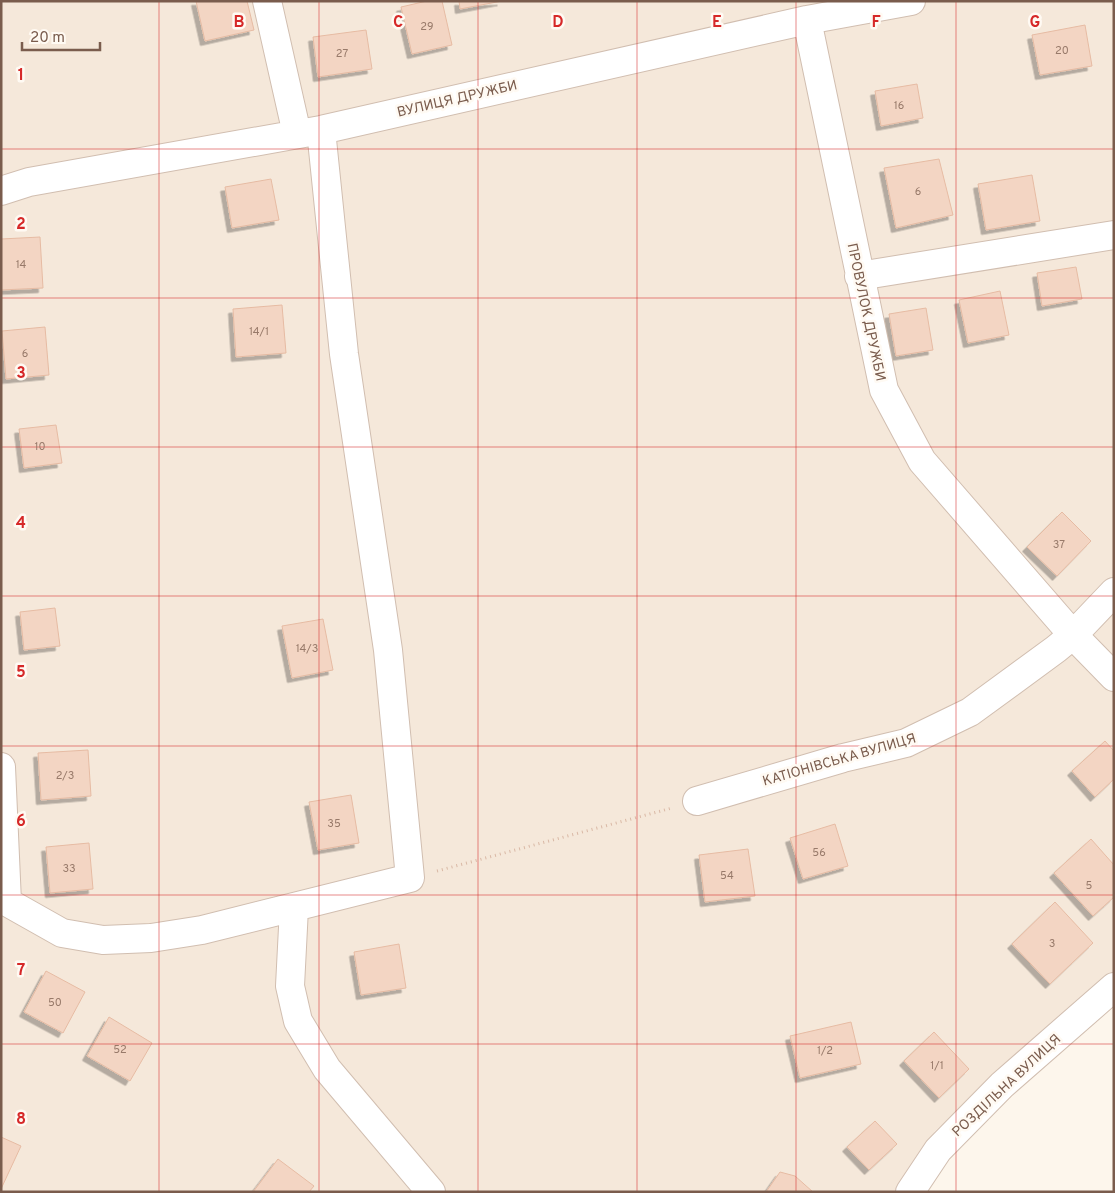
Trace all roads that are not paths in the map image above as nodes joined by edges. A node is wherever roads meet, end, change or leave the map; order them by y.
1 (267, 1) edge
2 (911, 1) edge
3 (807, 20) junction
4 (309, 132) junction
5 (1, 191) edge
6 (1114, 235) edge
7 (859, 276) junction
8 (1114, 592) edge
9 (1073, 635) junction
10 (1114, 676) edge
11 (1, 767) edge
12 (697, 801) road end
13 (3, 908) edge
14 (294, 908) junction
15 (1114, 987) edge
16 (431, 1192) edge
17 (910, 1192) edge

1 - 4 street
2 - 3 street, ВУЛИЦЯ ДРУЖБИ
3 - 4 street, ВУЛИЦЯ ДРУЖБИ
3 - 7 street, ПРОВУЛОК ДРУЖБИ
4 - 5 street, ВУЛИЦЯ ДРУЖБИ
4 - 14 street
6 - 7 street
7 - 9 street, ПРОВУЛОК ДРУЖБИ
8 - 9 street, КАТІОНІВСЬКА ВУЛИЦЯ
9 - 10 street, ПРОВУЛОК ДРУЖБИ
9 - 12 street, КАТІОНІВСЬКА ВУЛИЦЯ
11 - 13 street
13 - 14 street
14 - 16 street
15 - 17 street, РОЗДІЛЬНА ВУЛИЦЯ

